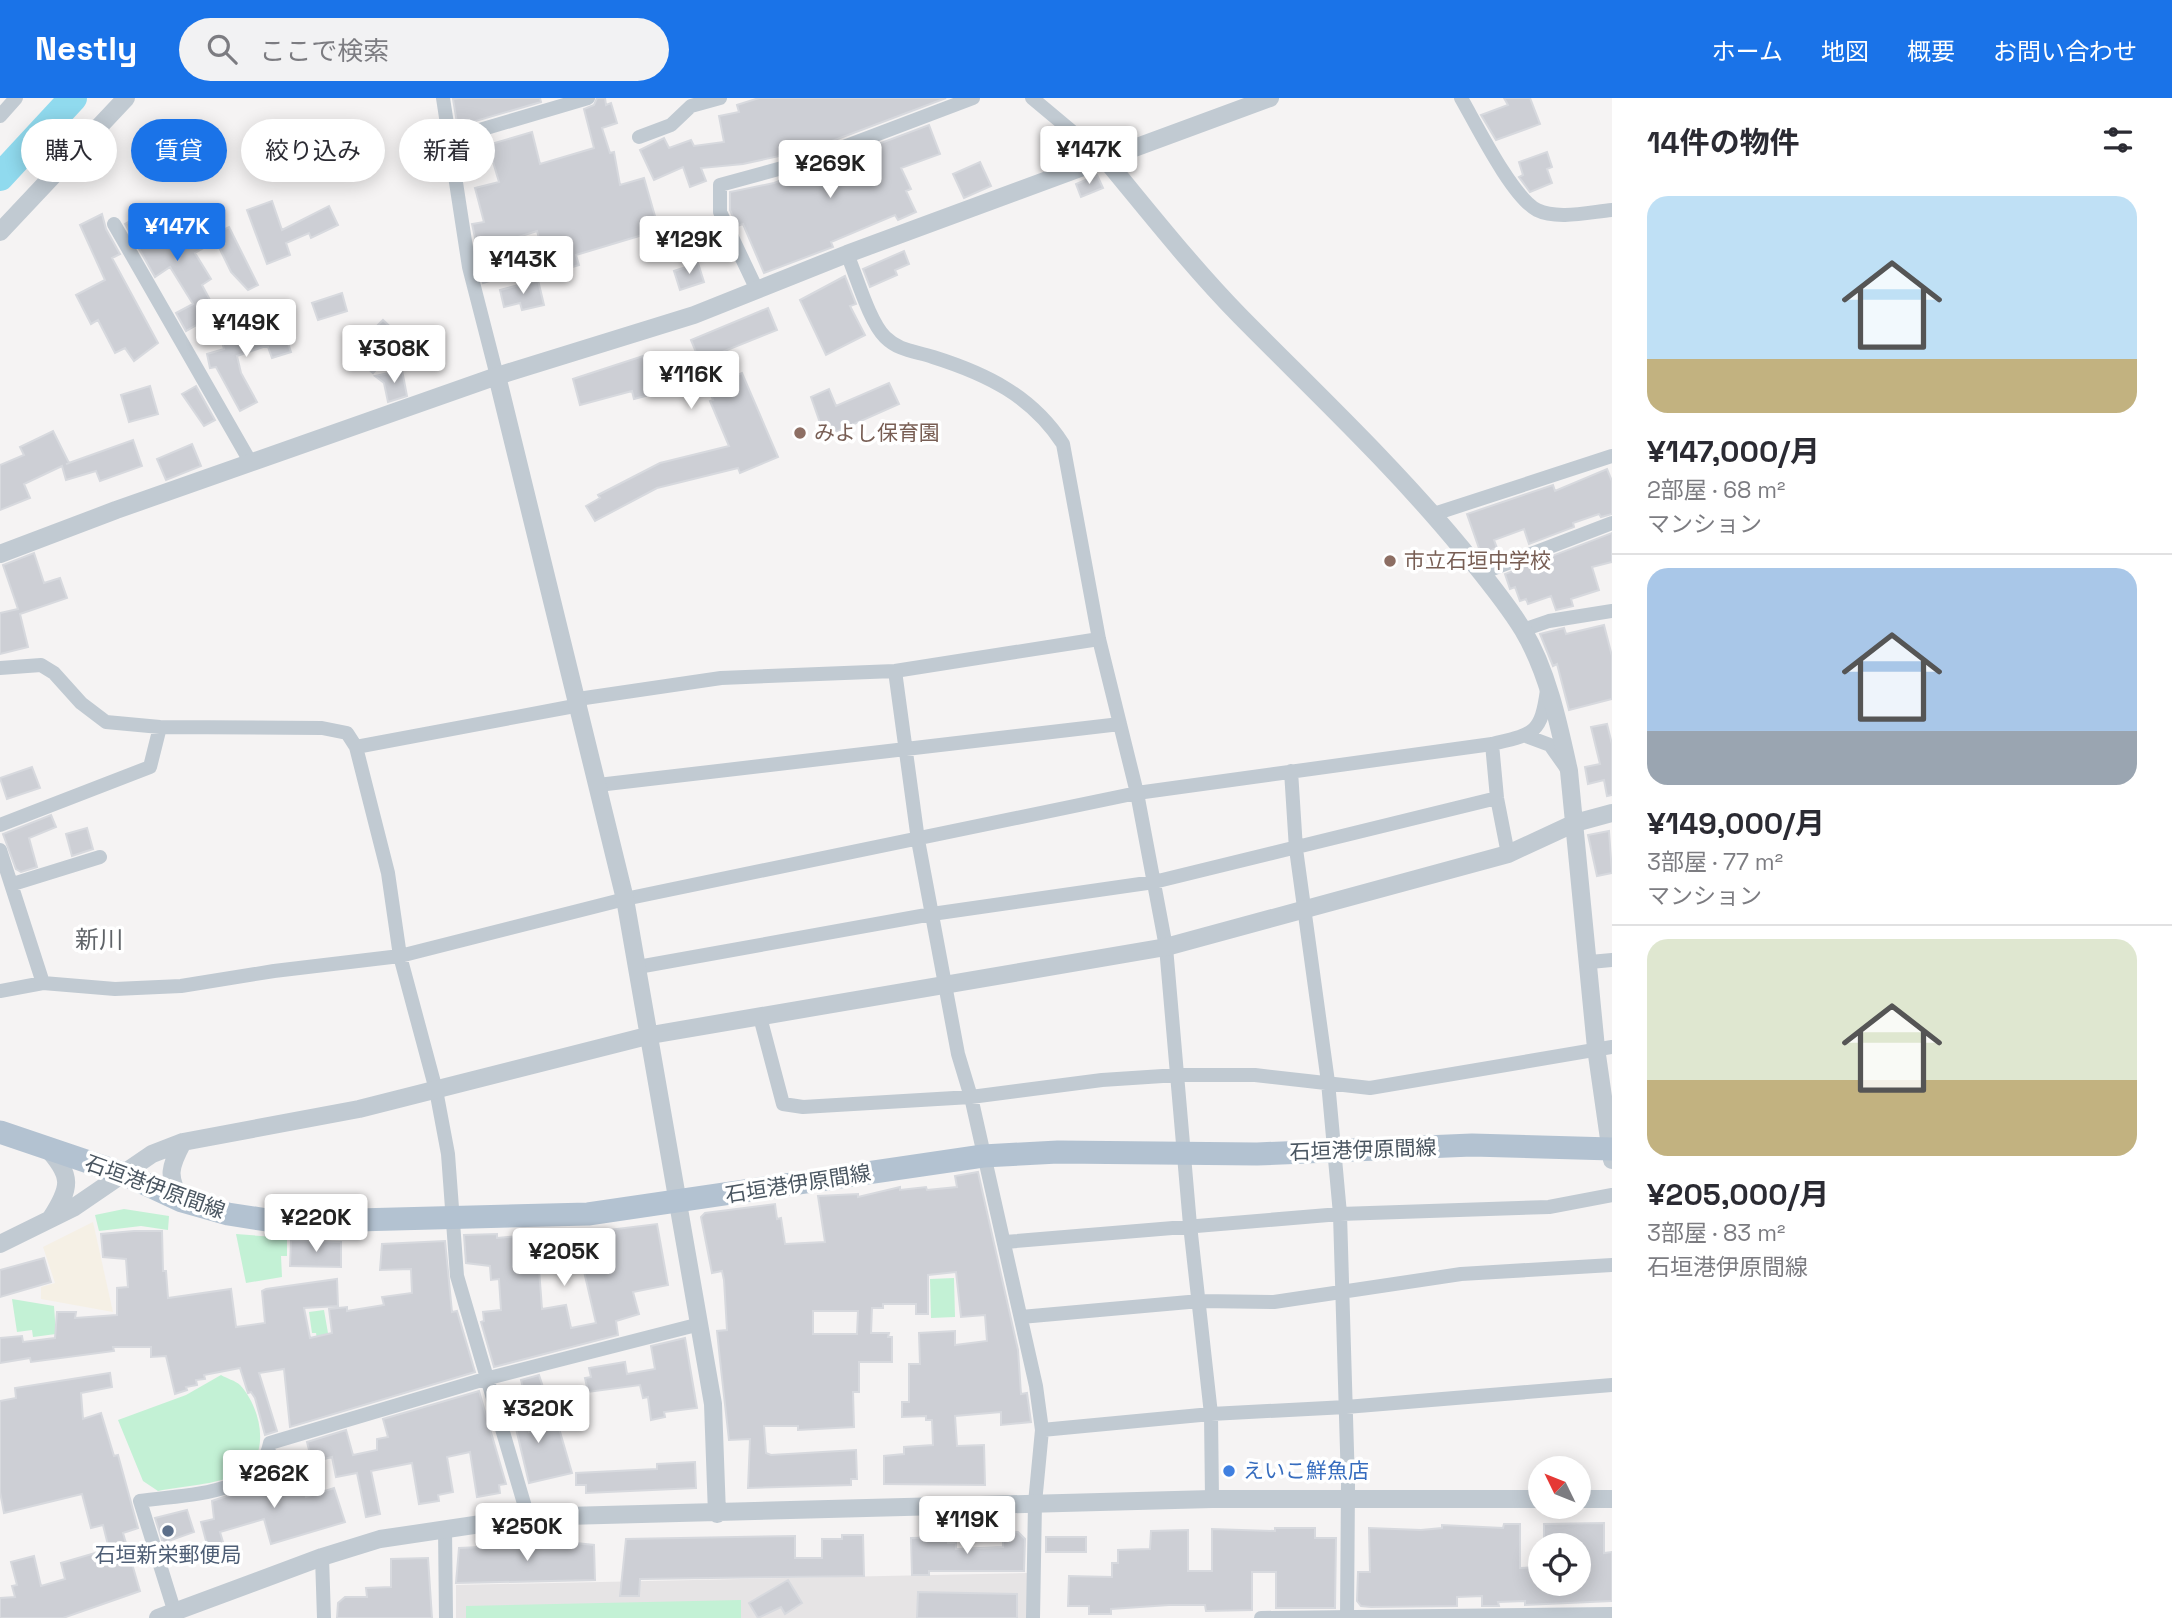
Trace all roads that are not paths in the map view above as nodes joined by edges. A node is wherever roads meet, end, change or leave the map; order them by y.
1 (16, 98) edge
2 (126, 98) edge
3 (443, 98) edge
4 (588, 98) edge
5 (720, 98) edge
6 (973, 98) edge
7 (1032, 98) edge
8 (1270, 98) edge
9 (1461, 98) edge
10 (0, 116) edge
11 (446, 119) edge
12 (495, 125) edge
13 (639, 136) dead end
14 (1105, 159) junction
15 (456, 182) edge
16 (1612, 210) edge
17 (114, 224) dead end
18 (0, 232) edge
19 (847, 254) junction
20 (757, 290) junction
21 (497, 376) junction
22 (1612, 456) edge
23 (251, 463) junction
24 (1434, 514) junction
25 (1612, 523) edge
26 (0, 554) edge
27 (1482, 573) junction
28 (1612, 611) edge
29 (1523, 630) junction
30 (1099, 639) junction
31 (0, 668) edge
32 (895, 671) junction
33 (1547, 688) junction
34 (579, 702) junction
35 (1120, 724) junction
36 (160, 727) junction
37 (1526, 736) junction
38 (1492, 744) junction
39 (356, 747) junction
40 (906, 750) junction
41 (1291, 771) junction
42 (1569, 771) junction
43 (598, 785) junction
44 (1137, 793) junction
45 (1497, 799) junction
46 (1612, 813) edge
47 (1575, 822) junction
48 (0, 825) edge
49 (918, 840) junction
50 (1296, 849) junction
51 (0, 850) edge
52 (1508, 854) junction
53 (100, 857) dead end
54 (1153, 882) junction
55 (13, 884) junction
56 (625, 899) junction
57 (1306, 911) junction
58 (932, 914) junction
59 (1166, 947) junction
60 (400, 956) junction
61 (1612, 960) edge
62 (1590, 962) junction
63 (638, 967) junction
64 (43, 983) junction
65 (945, 984) junction
66 (0, 991) edge
67 (760, 1017) junction
68 (651, 1035) junction
69 (1604, 1047) edge
70 (1178, 1075) junction
71 (1328, 1082) junction
72 (436, 1090) junction
73 (971, 1097) junction
74 (0, 1132) edge
75 (183, 1142) junction
76 (46, 1147) junction
77 (1335, 1152) junction
78 (1611, 1152) edge
79 (1185, 1153) junction
80 (983, 1156) junction
81 (124, 1174) junction
82 (1612, 1195) edge
83 (182, 1201) junction
84 (678, 1203) junction
85 (1340, 1214) junction
86 (454, 1218) junction
87 (49, 1221) junction
88 (1190, 1225) junction
89 (1005, 1242) junction
90 (0, 1244) edge
91 (1612, 1265) edge
92 (1341, 1294) junction
93 (1200, 1301) junction
94 (1021, 1317) junction
95 (700, 1324) junction
96 (485, 1379) junction
97 (1612, 1385) edge
98 (1346, 1407) junction
99 (1211, 1414) junction
100 (1042, 1430) junction
101 (1212, 1499) junction
102 (1528, 1499) edge
103 (1591, 1499) edge
104 (1612, 1499) edge
105 (1346, 1500) junction
106 (1035, 1503) junction
107 (717, 1514) junction
108 (528, 1517) junction
109 (445, 1528) junction
110 (322, 1557) junction
111 (1612, 1614) edge
112 (167, 1615) edge
113 (1347, 1617) edge
114 (324, 1618) edge
115 (446, 1618) edge
116 (1033, 1618) edge
117 (1261, 1618) edge

1 - 10 street
2 - 18 street
3 - 11 street
4 - 12 street
5 - 13 street
6 - 20 street
7 - 14 street
8 - 14 street
9 - 16 street
14 - 19 street
14 - 24 street
15 - 21 street
17 - 23 street
19 - 20 street
19 - 30 street
20 - 21 street
21 - 23 street
21 - 34 street
22 - 24 street
23 - 26 street
24 - 27 street
25 - 27 street
27 - 29 street
28 - 29 street
29 - 33 street
30 - 32 street
30 - 35 street
31 - 36 street
32 - 34 street
32 - 40 street
33 - 37 street
33 - 42 street
34 - 39 street
34 - 43 street
35 - 40 street
35 - 44 street
36 - 39 street
36 - 48 street
37 - 38 street
37 - 42 street
38 - 41 street
38 - 45 street
39 - 60 street
40 - 43 street
40 - 49 street
41 - 44 street
41 - 50 street
42 - 47 street
43 - 56 street
44 - 49 street
44 - 54 street
45 - 50 street
45 - 52 street
46 - 47 street
47 - 52 street
47 - 62 street
49 - 56 street
49 - 58 street
50 - 54 street
50 - 57 street
51 - 55 street
52 - 57 street
53 - 55 street
54 - 58 street
54 - 59 street
55 - 64 street
56 - 60 street
56 - 63 street
57 - 59 street
57 - 71 street
58 - 63 street
58 - 65 street
59 - 65 street
59 - 70 street
60 - 64 street
60 - 72 street
61 - 62 street
62 - 69 street
63 - 68 street
64 - 66 street
65 - 67 street
65 - 73 street
67 - 68 street
67 - 73 street
68 - 72 street
68 - 84 street
69 - 71 street
69 - 78 street
70 - 71 street
70 - 73 street
70 - 79 street
71 - 77 street
72 - 75 street
72 - 86 street
73 - 80 street
74 - 76 main road, 石垣港伊原間線
75 - 81 street
75 - 83 street
76 - 81 main road, 石垣港伊原間線
76 - 87 street
77 - 78 main road, 石垣港伊原間線
77 - 79 main road, 石垣港伊原間線
77 - 85 street
79 - 80 main road, 石垣港伊原間線
79 - 88 street
80 - 84 main road, 石垣港伊原間線
80 - 89 street
81 - 83 main road, 石垣港伊原間線
81 - 87 street
82 - 85 street
83 - 86 main road, 石垣港伊原間線
84 - 86 main road, 石垣港伊原間線
84 - 95 street
85 - 88 street
85 - 92 street
86 - 96 street
87 - 90 street
88 - 89 street
88 - 93 street
89 - 94 street
91 - 92 street
92 - 93 street
92 - 98 street
93 - 94 street
93 - 99 street
94 - 100 street
95 - 96 street
95 - 107 street
96 - 108 street
96 - 112 street
97 - 98 street
98 - 99 street
98 - 105 street
99 - 100 street
99 - 101 street
100 - 106 street
101 - 105 street
101 - 106 street
102 - 105 street
103 - 104 street
105 - 113 street
106 - 107 street
106 - 116 street
107 - 108 street
108 - 109 street
109 - 110 street
109 - 115 street
110 - 112 street
110 - 114 street
111 - 113 street
113 - 117 street

